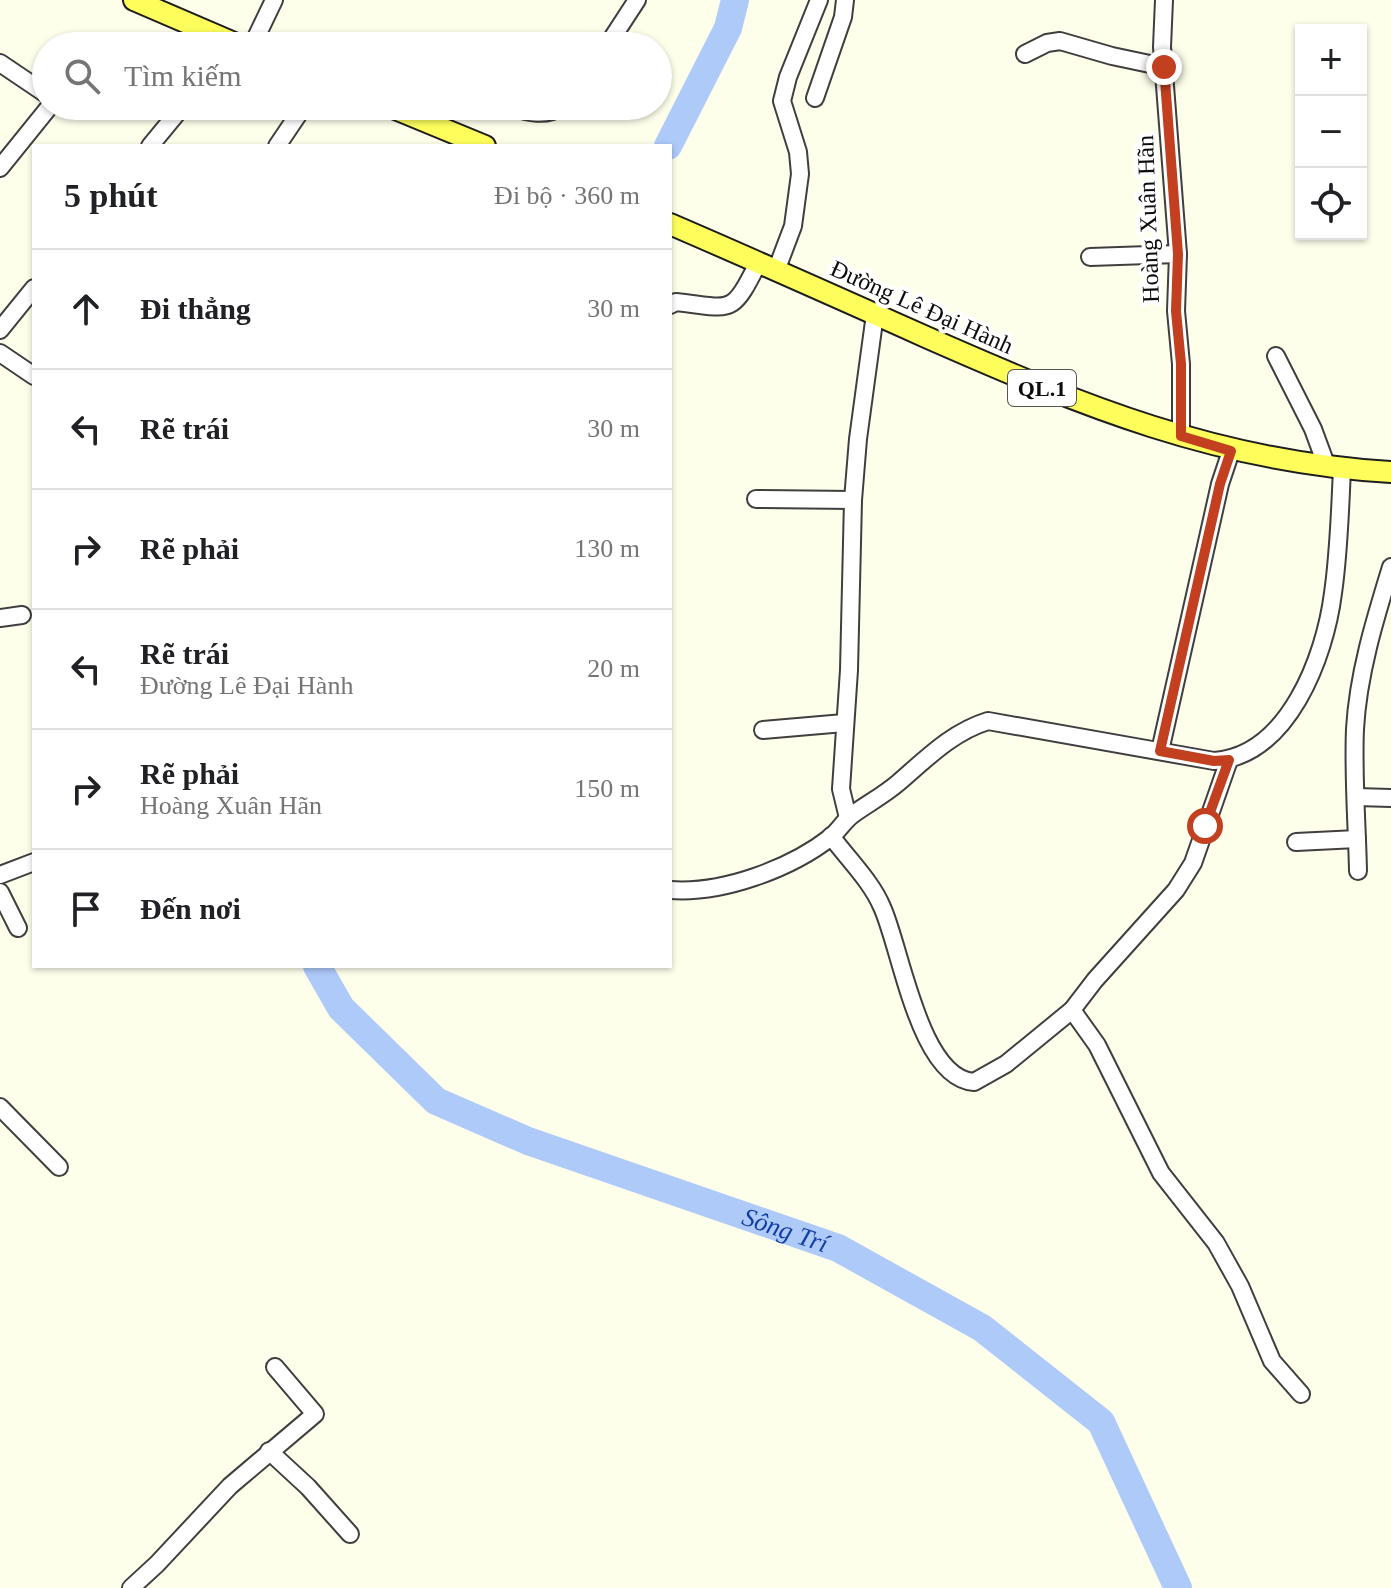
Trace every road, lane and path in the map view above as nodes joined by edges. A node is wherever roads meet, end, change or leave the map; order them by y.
1 (134, 0) edge
2 (274, 0) edge
3 (637, 0) edge
4 (819, 0) edge
5 (845, 0) edge
6 (1164, 0) edge
7 (209, 32) edge
8 (250, 32) edge
9 (616, 32) edge
10 (1025, 54) dead end
11 (0, 63) edge
12 (1164, 67) junction
13 (32, 85) edge
14 (815, 98) dead end
15 (39, 120) edge
16 (171, 120) edge
17 (295, 120) edge
18 (422, 120) edge
19 (152, 144) edge
20 (278, 144) edge
21 (480, 144) edge
22 (0, 168) edge
23 (672, 225) edge
24 (1178, 254) junction
25 (1090, 257) dead end
26 (767, 267) junction
27 (32, 290) edge
28 (672, 304) edge
29 (875, 314) junction
30 (0, 330) edge
31 (0, 353) edge
32 (1276, 356) dead end
33 (32, 375) edge
34 (1181, 436) junction
35 (1231, 451) junction
36 (1334, 468) junction
37 (1391, 472) edge
38 (756, 499) dead end
39 (853, 500) junction
40 (1391, 567) edge
41 (22, 615) dead end
42 (0, 618) edge
43 (844, 723) junction
44 (763, 730) dead end
45 (1160, 751) junction
46 (1229, 760) junction
47 (1356, 797) junction
48 (1391, 798) edge
49 (848, 818) junction
50 (831, 836) junction
51 (1357, 839) junction
52 (1296, 842) dead end
53 (32, 863) edge
54 (1358, 871) dead end
55 (0, 875) edge
56 (672, 890) edge
57 (0, 892) edge
58 (18, 928) dead end
59 (1072, 1010) junction
60 (0, 1107) edge
61 (59, 1167) dead end
62 (275, 1367) dead end
63 (1301, 1394) dead end
64 (269, 1451) junction
65 (350, 1534) dead end
66 (131, 1588) edge

1 - 7 main road
2 - 8 street
3 - 9 street
4 - 26 street
5 - 14 street
6 - 12 street, Hoàng Xuân Hãn
10 - 12 street
11 - 13 street
12 - 24 street, Hoàng Xuân Hãn
15 - 22 street
16 - 19 street
17 - 20 street
18 - 21 main road
23 - 26 main road, Đường Lê Đại Hành / QL.1
24 - 25 street
24 - 34 street, Hoàng Xuân Hãn
26 - 28 street
26 - 29 main road, Đường Lê Đại Hành / QL.1
27 - 30 street
29 - 34 main road, Đường Lê Đại Hành / QL.1
29 - 39 street
31 - 33 street
32 - 36 street
34 - 35 main road, Đường Lê Đại Hành / QL.1
35 - 36 main road, Đường Lê Đại Hành / QL.1
35 - 45 street
36 - 37 main road, Đường Lê Đại Hành / QL.1
36 - 46 street
38 - 39 street
39 - 43 street
40 - 47 street
41 - 42 street
43 - 44 street
43 - 49 street
45 - 46 street
45 - 49 street
46 - 59 street
47 - 48 street
47 - 51 street
49 - 50 street
50 - 56 street
50 - 59 street
51 - 52 street
51 - 54 street
53 - 55 street
57 - 58 street
59 - 63 street
60 - 61 street
62 - 64 street
64 - 65 street
64 - 66 street

